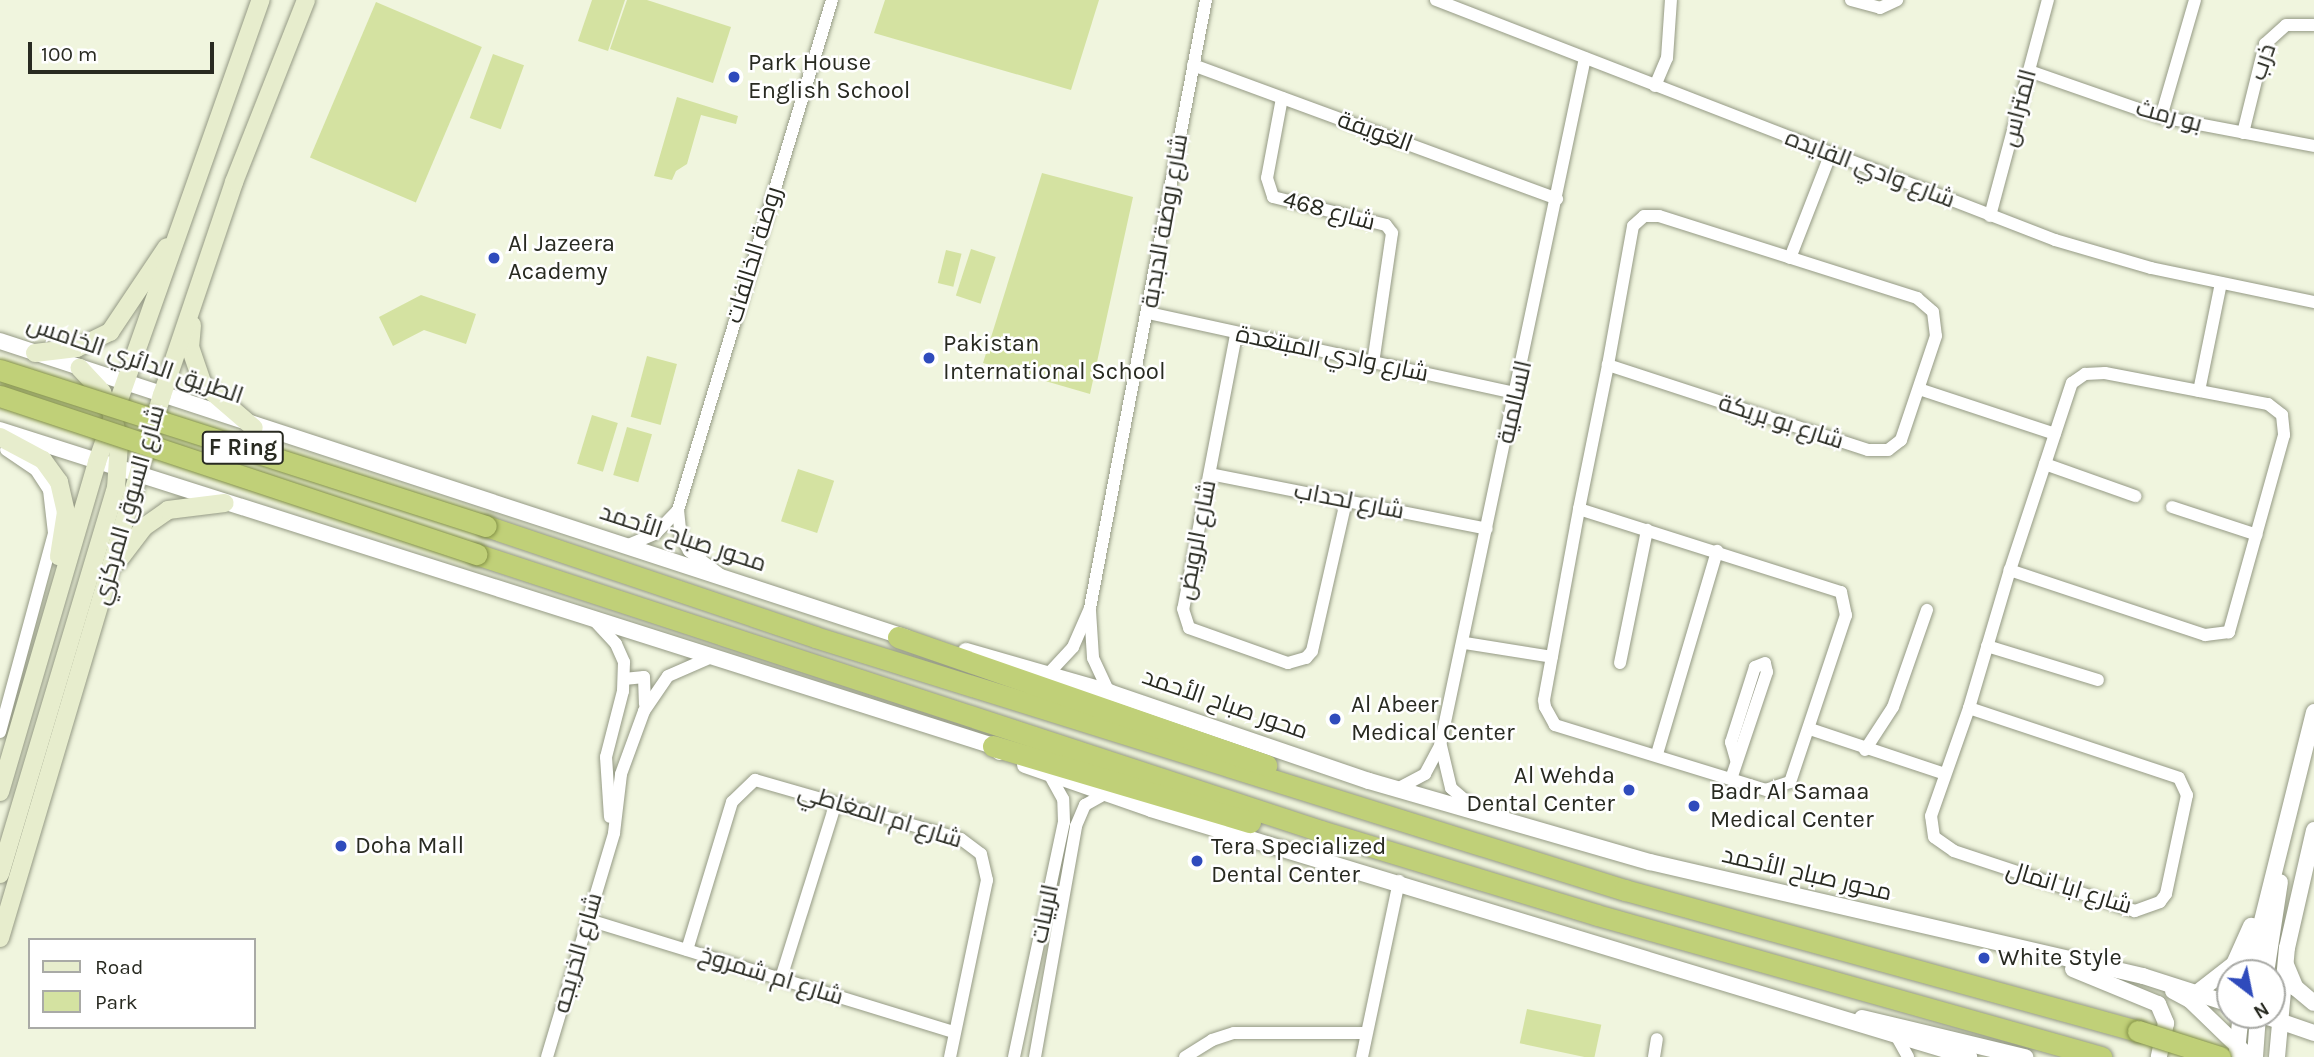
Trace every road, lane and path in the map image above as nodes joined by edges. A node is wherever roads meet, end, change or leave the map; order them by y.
1 (261, 0) edge
2 (306, 0) edge
3 (832, 0) edge
4 (1206, 0) edge
5 (1436, 0) edge
6 (1671, 0) edge
7 (1851, 0) edge
8 (1897, 0) edge
9 (2048, 0) edge
10 (2195, 0) edge
11 (2314, 25) edge
12 (1585, 58) junction
13 (1192, 65) junction
14 (2029, 71) junction
15 (1655, 86) junction
16 (1282, 98) junction
17 (2161, 117) junction
18 (2243, 133) junction
19 (2314, 146) edge
20 (1830, 153) junction
21 (1557, 199) junction
22 (1990, 216) junction
23 (177, 233) junction
24 (1790, 258) junction
25 (2221, 283) junction
26 (194, 300) junction
27 (2314, 302) edge
28 (1148, 313) junction
29 (1236, 335) junction
30 (0, 341) edge
31 (35, 353) junction
32 (1373, 363) junction
33 (1608, 365) junction
34 (80, 368) junction
35 (0, 370) edge
36 (126, 382) junction
37 (1919, 389) junction
38 (2199, 391) junction
39 (1516, 393) junction
40 (162, 395) junction
41 (0, 396) edge
42 (113, 416) junction
43 (254, 428) junction
44 (0, 430) edge
45 (2055, 434) junction
46 (0, 438) edge
47 (0, 446) edge
48 (97, 462) junction
49 (2045, 464) junction
50 (119, 469) junction
51 (1210, 474) junction
52 (137, 475) junction
53 (2135, 496) dead end
54 (1346, 501) junction
55 (225, 503) junction
56 (2172, 507) dead end
57 (1579, 509) junction
58 (678, 510) junction
59 (486, 526) joint
60 (1487, 529) junction
61 (1647, 530) junction
62 (2257, 535) junction
63 (626, 546) junction
64 (1717, 551) junction
65 (112, 570) junction
66 (2010, 570) junction
67 (728, 580) junction
68 (1090, 608) junction
69 (1927, 610) dead end
70 (52, 611) junction
71 (591, 617) junction
72 (898, 637) junction
73 (1465, 643) junction
74 (1987, 646) junction
75 (714, 656) junction
76 (1552, 657) junction
77 (1620, 663) dead end
78 (1049, 673) junction
79 (624, 679) junction
80 (2098, 680) dead end
81 (1109, 692) junction
82 (1749, 708) dead end
83 (1969, 708) junction
84 (644, 711) junction
85 (2314, 712) edge
86 (1810, 729) junction
87 (0, 732) edge
88 (993, 746) junction
89 (1440, 746) junction
90 (1865, 750) junction
91 (1657, 754) junction
92 (1049, 774) junction
93 (1945, 774) junction
94 (1731, 779) junction
95 (1397, 789) junction
96 (0, 792) edge
97 (1105, 794) junction
98 (836, 803) junction
99 (1357, 807) junction
100 (1481, 813) junction
101 (2314, 830) edge
102 (2281, 838) junction
103 (608, 848) junction
104 (1426, 863) junction
105 (0, 874) edge
106 (1399, 881) junction
107 (589, 920) junction
108 (0, 938) edge
109 (687, 950) junction
110 (2032, 953) junction
111 (2252, 959) edge
112 (2268, 959) edge
113 (2286, 959) edge
114 (2286, 965) edge
115 (2143, 976) junction
116 (781, 978) junction
117 (2198, 992) junction
118 (2216, 999) edge
119 (2314, 1003) edge
120 (1846, 1020) junction
121 (2286, 1023) edge
122 (2239, 1029) edge
123 (2258, 1029) edge
124 (2275, 1029) edge
125 (2279, 1029) edge
126 (954, 1032) junction
127 (1366, 1033) junction
128 (2314, 1033) edge
129 (1897, 1037) junction
130 (1657, 1039) dead end
131 (1937, 1054) edge
132 (2235, 1054) edge
133 (1036, 1056) edge
134 (548, 1057) edge
135 (950, 1057) edge
136 (1014, 1057) edge
137 (1185, 1057) edge
138 (1362, 1057) edge
139 (1654, 1057) edge
140 (1908, 1057) edge
141 (1969, 1057) edge
142 (2025, 1057) edge
143 (2101, 1057) edge
144 (2159, 1057) edge
145 (2255, 1057) edge
146 (2262, 1057) edge
147 (2277, 1057) edge

1 - 23 main road, شارع السوق المركزي
2 - 26 main road, شارع السوق المركزي
3 - 58 street, روضة الخالفات
4 - 13 street, شارع روضة الدبدبة
5 - 12 street, شارع وادي الفايده
6 - 15 street
7 - 8 street
9 - 14 street, المتراس
10 - 17 street
11 - 18 street, ذرب
12 - 15 street, شارع وادي الفايده
12 - 21 street, السالمية
13 - 16 street, الغويفة
13 - 28 street, شارع روضة الدبدبة
14 - 17 street, بو رمث
14 - 22 street, المتراس
15 - 20 street, شارع وادي الفايده
16 - 21 street, الغويفة
16 - 32 street, شارع 468
17 - 18 street, بو رمث
18 - 19 street, بو رمث
20 - 22 street, شارع وادي الفايده
20 - 24 street
21 - 39 street, السالمية
22 - 25 street, شارع وادي الفايده
23 - 31 main road
23 - 36 main road, شارع السوق المركزي
24 - 33 street, شارع بو بريكة
24 - 37 street, شارع بو بريكة
25 - 27 street, شارع وادي الفايده
25 - 38 street
26 - 40 main road, شارع السوق المركزي
26 - 43 main road
28 - 29 street, شارع وادي المبتعدة
28 - 68 street, شارع روضة الدبدبة
29 - 32 street, شارع وادي المبتعدة
29 - 51 street, شارع الرويض
30 - 31 street, الطريق الدائري الخامس
31 - 34 street, الطريق الدائري الخامس
32 - 39 street, شارع وادي المبتعدة
33 - 37 street, شارع بو بريكة
33 - 57 street, شارع بو بريكة
34 - 36 street, الطريق الدائري الخامس
34 - 42 main road
35 - 59 highway, الطريق الدائري الخامس / F Ring, bridge
36 - 40 street, الطريق الدائري الخامس
36 - 42 main road, شارع السوق المركزي
37 - 45 street
38 - 45 street, شارع ابا انمال
38 - 62 street, شارع ابا انمال
39 - 60 street, السالمية
40 - 43 street, الطريق الدائري الخامس
40 - 52 main road, شارع السوق المركزي
41 - 104 highway, F Ring, bridge
42 - 48 main road, شارع السوق المركزي
42 - 50 main road
43 - 63 street, محور صباح الأحمد
44 - 48 street
45 - 49 street, شارع ابا انمال
46 - 70 main road
47 - 87 street
48 - 50 street
48 - 70 main road, شارع السوق المركزي
49 - 53 street
49 - 66 street, شارع ابا انمال
50 - 52 street
50 - 105 main road
51 - 54 street, شارع لحداب
51 - 54 street, شارع الرويض
52 - 55 street
52 - 65 main road, شارع السوق المركزي
54 - 60 street, شارع لحداب
55 - 65 main road
55 - 71 street
56 - 62 street
57 - 61 street, شارع بو بريكة
57 - 76 street, شارع بو بريكة
58 - 63 street, روضة الخالفات
58 - 67 street, روضة الخالفات
59 - 99 highway, محور صباح الأحمد
60 - 73 street, السالمية
61 - 64 street, شارع بو بريكة
61 - 77 street
62 - 66 street, شارع ابا انمال
63 - 67 street, محور صباح الأحمد
64 - 86 street, شارع بو بريكة
64 - 91 street
65 - 108 main road, شارع السوق المركزي
66 - 74 street, شارع ابا انمال
67 - 72 street, محور صباح الأحمد
68 - 78 street, شارع روضة الدبدبة
68 - 81 street, شارع روضة الدبدبة
69 - 90 street
70 - 96 main road, شارع السوق المركزي
71 - 75 street
71 - 79 street, شارع الخريجه
72 - 78 street, محور صباح الأحمد
72 - 99 highway
73 - 76 street
73 - 89 street, السالمية
74 - 80 street
74 - 83 street, شارع ابا انمال
75 - 84 street, شارع الخريجه
75 - 88 street
76 - 91 street, شارع بو بريكة
78 - 81 street, محور صباح الأحمد
79 - 84 street, شارع الخريجه
79 - 103 street, شارع الخريجه
81 - 95 street, محور صباح الأحمد
82 - 94 street
83 - 93 street, شارع ابا انمال
83 - 93 street, شارع ابا انمال
84 - 103 street, شارع الخريجه
85 - 102 street
86 - 90 street
86 - 94 street, شارع بو بريكة
88 - 92 street
88 - 104 highway
89 - 95 street, السالمية
89 - 100 street, السالمية
90 - 93 street
91 - 94 street, شارع بو بريكة
92 - 97 street
92 - 136 street, الربيات
95 - 100 street, محور صباح الأحمد
97 - 106 street
97 - 133 street, الربيات
98 - 109 street, شارع ام المغاطي
98 - 116 street
98 - 126 street, شارع ام المغاطي
99 - 132 highway, محور صباح الأحمد, bridge
100 - 110 street, محور صباح الأحمد
101 - 113 street
102 - 111 street
102 - 112 street
102 - 117 street
103 - 107 street, شارع الخريجه
104 - 143 highway
106 - 120 street
106 - 127 street
107 - 109 street, شارع ام شمروخ
107 - 134 street, شارع الخريجه
109 - 116 street, شارع ام شمروخ
110 - 115 street, محور صباح الأحمد
110 - 144 street
114 - 119 street
115 - 117 street, محور صباح الأحمد
115 - 132 street
116 - 126 street, شارع ام شمروخ
117 - 118 street, محور صباح الأحمد
120 - 129 street
120 - 142 street
121 - 128 street
122 - 132 street
123 - 145 street
124 - 146 street
125 - 147 street
126 - 135 street, شارع ام المغاطي
127 - 137 street
127 - 138 street
129 - 131 street
129 - 140 street
130 - 139 street
131 - 141 street

